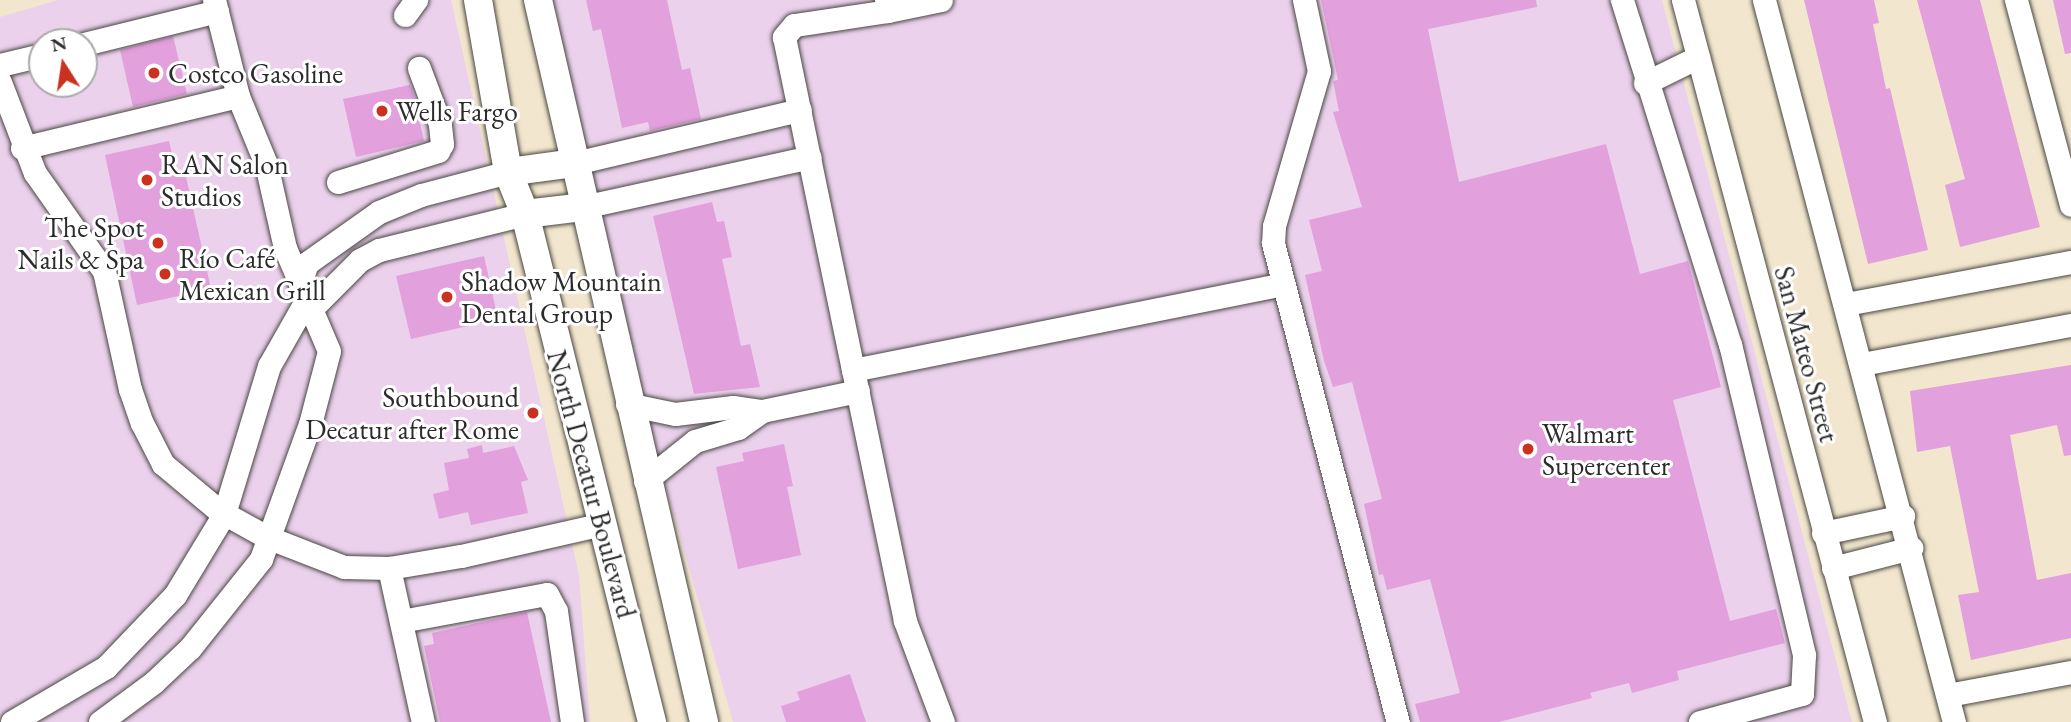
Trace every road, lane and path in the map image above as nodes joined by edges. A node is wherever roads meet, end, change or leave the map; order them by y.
1 (478, 0) edge
2 (530, 0) edge
3 (538, 0) edge
4 (941, 0) edge
5 (1304, 0) edge
6 (1622, 0) edge
7 (1683, 0) edge
8 (1764, 0) edge
9 (2016, 0) edge
10 (887, 5) edge
11 (215, 6) edge
12 (545, 32) junction
13 (98, 40) edge
14 (1698, 57) junction
15 (28, 58) edge
16 (0, 65) edge
17 (419, 68) dead end
18 (0, 82) edge
19 (1645, 83) junction
20 (238, 96) junction
21 (800, 110) junction
22 (22, 148) junction
23 (810, 157) junction
24 (575, 163) junction
25 (508, 172) junction
26 (338, 182) dead end
27 (2071, 205) edge
28 (583, 207) junction
29 (525, 214) junction
30 (2071, 262) edge
31 (1284, 284) junction
32 (306, 298) junction
33 (1846, 304) junction
34 (2071, 325) edge
35 (1862, 364) junction
36 (856, 380) junction
37 (627, 404) junction
38 (762, 411) junction
39 (645, 481) junction
40 (224, 514) junction
41 (1903, 516) junction
42 (603, 524) junction
43 (1823, 533) junction
44 (267, 537) junction
45 (1911, 548) junction
46 (389, 568) junction
47 (1833, 568) junction
48 (401, 621) junction
49 (2071, 672) edge
50 (1948, 695) junction
51 (1770, 713) edge
52 (12, 722) edge
53 (100, 722) edge
54 (423, 722) edge
55 (572, 722) edge
56 (652, 722) edge
57 (704, 722) edge
58 (943, 722) edge
59 (1398, 722) edge
60 (1700, 722) edge
61 (1875, 722) edge
62 (1954, 722) edge

1 - 25 main road, North Decatur Boulevard
2 - 12 main road
3 - 12 main road, North Decatur Boulevard
4 - 10 street
5 - 31 street
6 - 19 street
7 - 14 street, San Mateo Street
8 - 33 street
9 - 27 street
10 - 21 street
11 - 13 street
11 - 20 street
12 - 24 main road, North Decatur Boulevard
14 - 19 street
14 - 43 street, San Mateo Street
15 - 16 street
17 - 26 street
18 - 22 street
19 - 51 street
20 - 22 street
20 - 32 street
21 - 23 street
21 - 24 street
22 - 40 street
23 - 28 street
23 - 36 street
24 - 25 main road
24 - 28 main road, North Decatur Boulevard
25 - 29 main road, North Decatur Boulevard
25 - 32 street
28 - 29 main road
28 - 37 main road, North Decatur Boulevard
29 - 32 street
29 - 42 main road, North Decatur Boulevard
30 - 33 street
31 - 36 street
31 - 59 street
32 - 40 street
32 - 44 street
33 - 35 street
34 - 35 street
35 - 41 street
36 - 38 street
36 - 58 street
37 - 38 street
37 - 39 main road, North Decatur Boulevard
38 - 39 street
39 - 57 main road, North Decatur Boulevard
40 - 44 street
40 - 52 street
41 - 43 street
41 - 45 street
42 - 46 street
42 - 56 main road, North Decatur Boulevard
43 - 47 street, San Mateo Street
44 - 46 street
44 - 53 street
45 - 47 street
45 - 50 street
46 - 48 street
47 - 61 street, San Mateo Street
48 - 54 street
48 - 55 street
49 - 50 street
50 - 62 street
51 - 60 street

